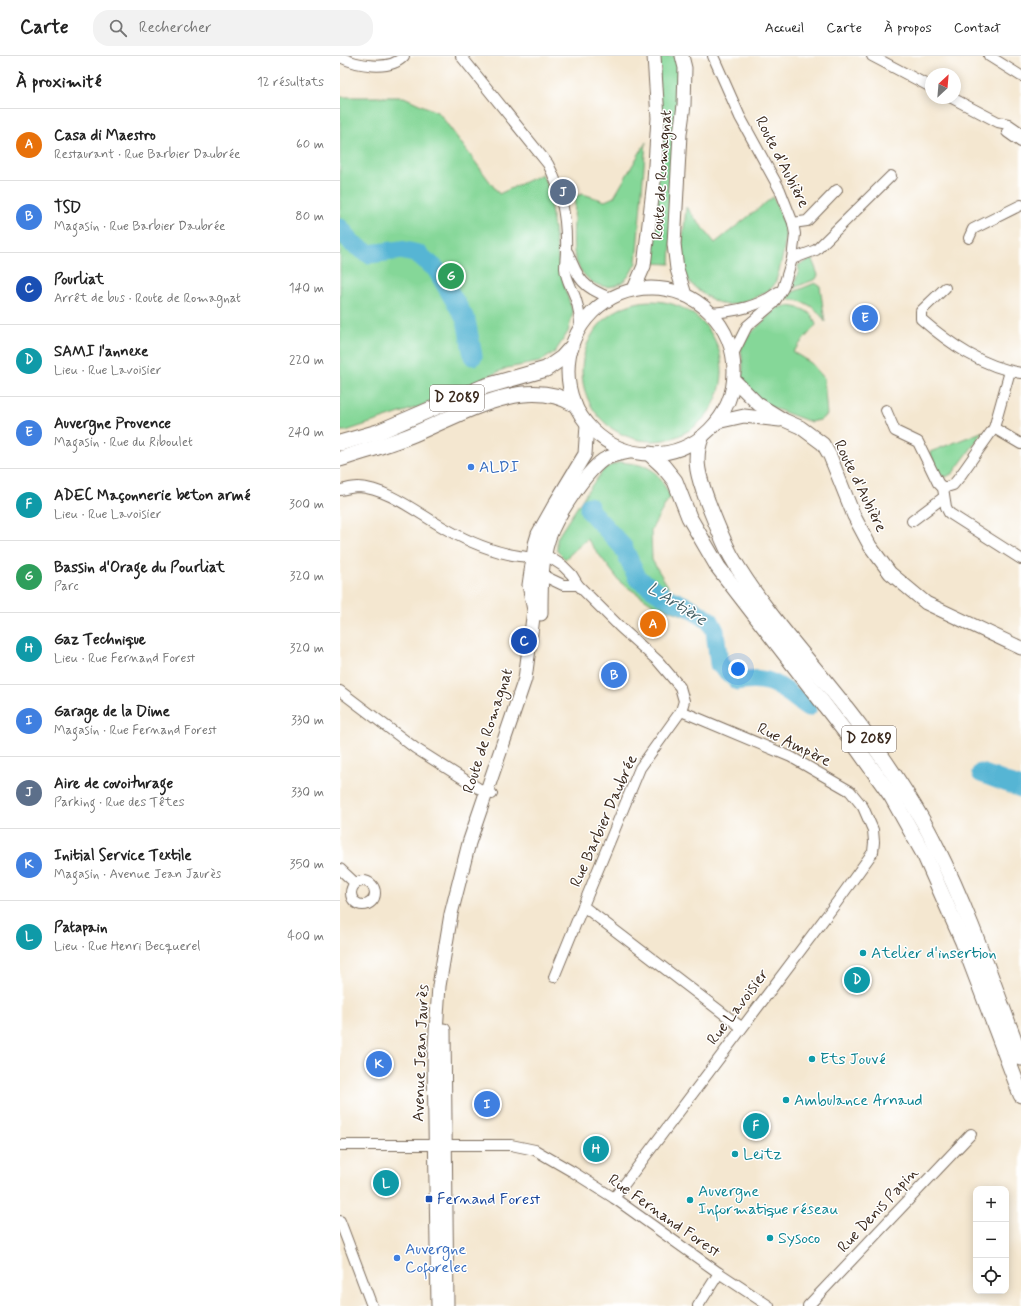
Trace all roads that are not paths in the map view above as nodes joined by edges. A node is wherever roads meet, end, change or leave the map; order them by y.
1 (404, 56) edge
2 (461, 56) edge
3 (654, 56) edge
4 (682, 56) edge
5 (713, 56) edge
6 (872, 56) edge
7 (989, 56) edge
8 (340, 57) edge
9 (1021, 76) edge
10 (925, 84) edge
11 (961, 103) edge
12 (998, 122) junction
13 (1021, 133) edge
14 (1021, 142) edge
15 (891, 176) dead end
16 (837, 190) dead end
17 (1021, 205) edge
18 (794, 223) junction
19 (970, 238) dead end
20 (566, 250) junction
21 (792, 259) junction
22 (783, 288) junction
23 (945, 288) dead end
24 (634, 289) junction
25 (685, 295) junction
26 (611, 298) junction
27 (711, 313) junction
28 (580, 327) junction
29 (571, 348) junction
30 (733, 354) junction
31 (1010, 371) junction
32 (1021, 373) edge
33 (734, 380) junction
34 (574, 404) junction
35 (886, 410) dead end
36 (784, 420) junction
37 (717, 422) junction
38 (587, 425) junction
39 (994, 428) junction
40 (701, 438) junction
41 (340, 442) edge
42 (1021, 444) edge
43 (630, 452) junction
44 (650, 454) junction
45 (340, 459) edge
46 (340, 490) edge
47 (944, 492) junction
48 (912, 521) dead end
49 (539, 557) junction
50 (1021, 559) edge
51 (542, 576) junction
52 (578, 585) junction
53 (1021, 648) edge
54 (340, 691) edge
55 (680, 711) junction
56 (489, 793) junction
57 (873, 830) joint
58 (340, 869) edge
59 (355, 883) dead end
60 (583, 906) junction
61 (453, 915) joint
62 (554, 977) dead end
63 (741, 1027) junction
64 (1021, 1058) edge
65 (1021, 1095) edge
66 (971, 1134) dead end
67 (340, 1145) edge
68 (440, 1145) junction
69 (614, 1198) junction
70 (340, 1221) edge
71 (719, 1273) junction
72 (372, 1306) edge
73 (438, 1306) edge
74 (447, 1306) edge
75 (698, 1306) edge
76 (769, 1306) edge
77 (808, 1306) edge

1 - 8 street
2 - 20 street
3 - 24 main road, Route de Romagnat
4 - 25 main road, Route de Romagnat
5 - 18 street, Route d'Aubière
6 - 10 street
7 - 9 street
11 - 12 street
12 - 13 street
12 - 14 street
15 - 21 street
16 - 18 street
17 - 19 street
18 - 21 street, Route d'Aubière
20 - 26 street
20 - 28 street
21 - 22 street, Route d'Aubière
22 - 27 street
22 - 30 street, Route d'Aubière
23 - 31 street
24 - 25 main road
24 - 26 main road
25 - 27 main road
26 - 28 main road
27 - 30 main road
28 - 29 main road
29 - 34 main road
29 - 41 highway, D 2089
30 - 33 main road
31 - 32 street
31 - 39 street
33 - 36 main road, Route d'Aubière
33 - 37 main road
34 - 38 main road
34 - 45 highway, D 2089
35 - 47 street
36 - 37 main road, Route d'Aubière
36 - 53 main road, Route d'Aubière
37 - 40 main road
38 - 43 main road
38 - 49 main road, Route de Romagnat
39 - 42 street
39 - 47 street
40 - 44 main road
40 - 64 highway, D 2089
43 - 44 main road
43 - 49 main road, Route de Romagnat
44 - 65 highway, D 2089
46 - 49 street
47 - 48 street
47 - 50 street
49 - 51 main road, Route de Romagnat
49 - 52 street
49 - 56 main road, Route de Romagnat
51 - 52 street
51 - 56 main road, Route de Romagnat
52 - 55 street
54 - 56 street
55 - 57 street, Rue Ampère
55 - 60 street, Rue Barbier Daubrée
56 - 61 main road, Route de Romagnat
57 - 63 street, Rue Lavoisier
58 - 59 street
60 - 62 street, Rue Barbier Daubrée
60 - 63 street, Rue Barbier Daubrée
61 - 68 main road, Avenue Jean Jaurès
63 - 69 street, Rue Lavoisier
66 - 77 street, Rue Denis Papin
67 - 68 street, Rue Fernand Forest
68 - 69 street, Rue Fernand Forest
68 - 73 main road, Avenue Jean Jaurès
68 - 74 main road, Avenue Jean Jaurès
69 - 71 street, Rue Fernand Forest
70 - 72 street
71 - 75 street
71 - 76 street, Rue Fernand Forest

